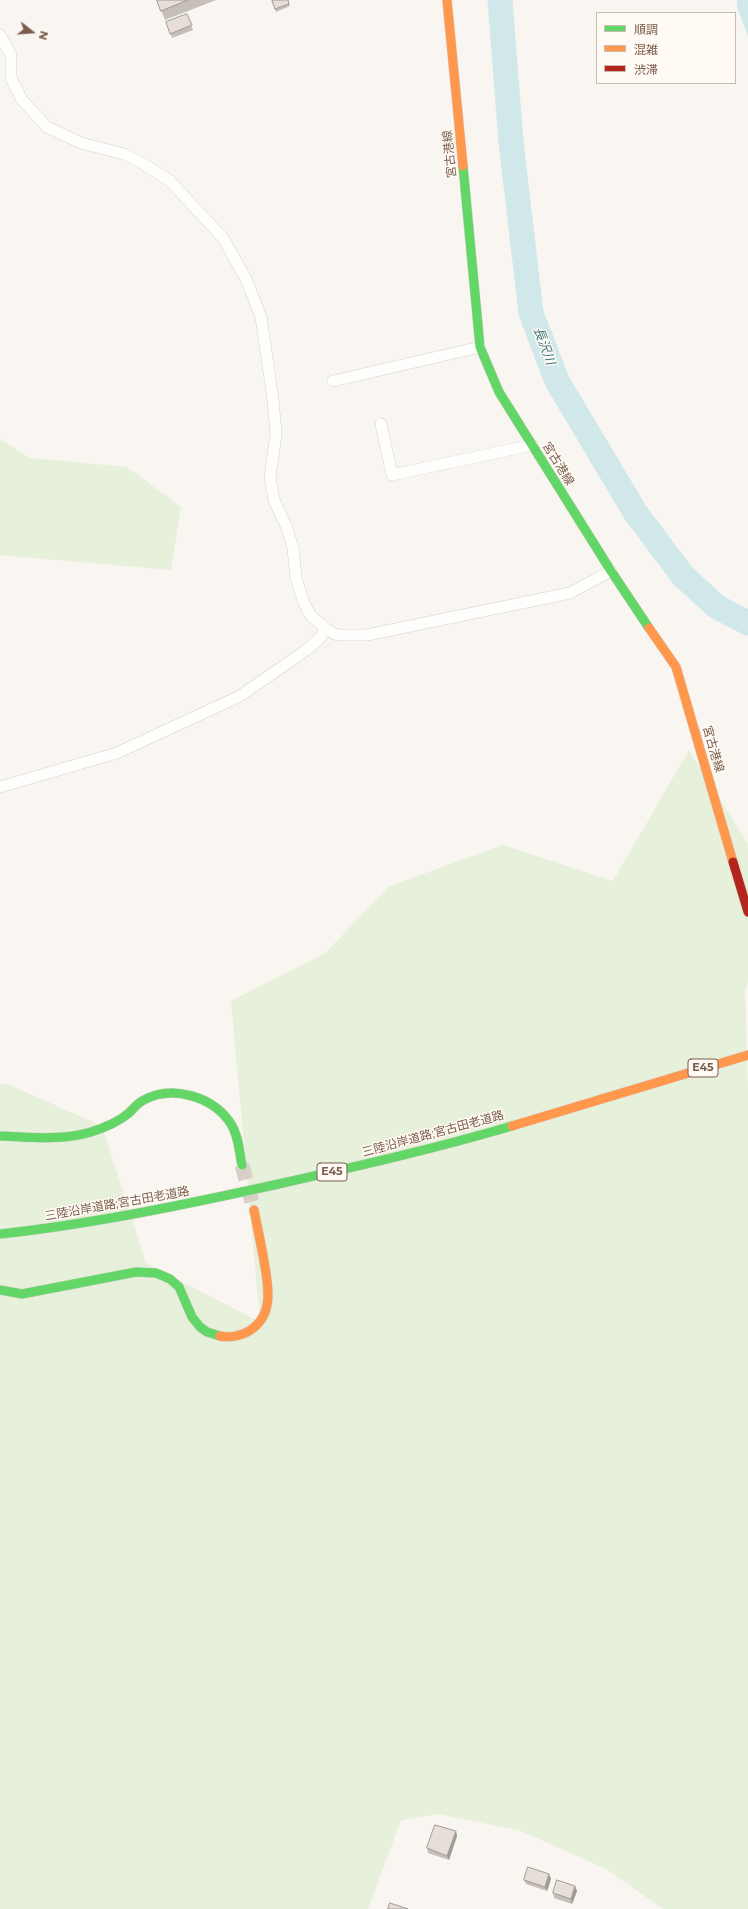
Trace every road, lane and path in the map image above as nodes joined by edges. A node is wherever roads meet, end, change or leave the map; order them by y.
1 (447, 0) edge
2 (2, 40) edge
3 (480, 347) junction
4 (332, 381) dead end
5 (381, 424) dead end
6 (532, 445) junction
7 (611, 571) junction
8 (326, 630) junction
9 (0, 787) edge
10 (748, 912) edge
11 (748, 1055) edge
12 (0, 1136) edge
13 (242, 1166) tunnel mouth
14 (254, 1210) tunnel mouth
15 (0, 1234) edge
16 (0, 1290) edge

1 - 3 main road, 宮古港線
2 - 8 street
3 - 4 street
3 - 6 main road, 宮古港線
5 - 6 street
6 - 7 main road, 宮古港線
7 - 8 street
7 - 10 main road, 宮古港線
8 - 9 street
11 - 15 main road, 三陸沿岸道路;宮古田老道路 / E45
12 - 13 main road
14 - 16 main road

